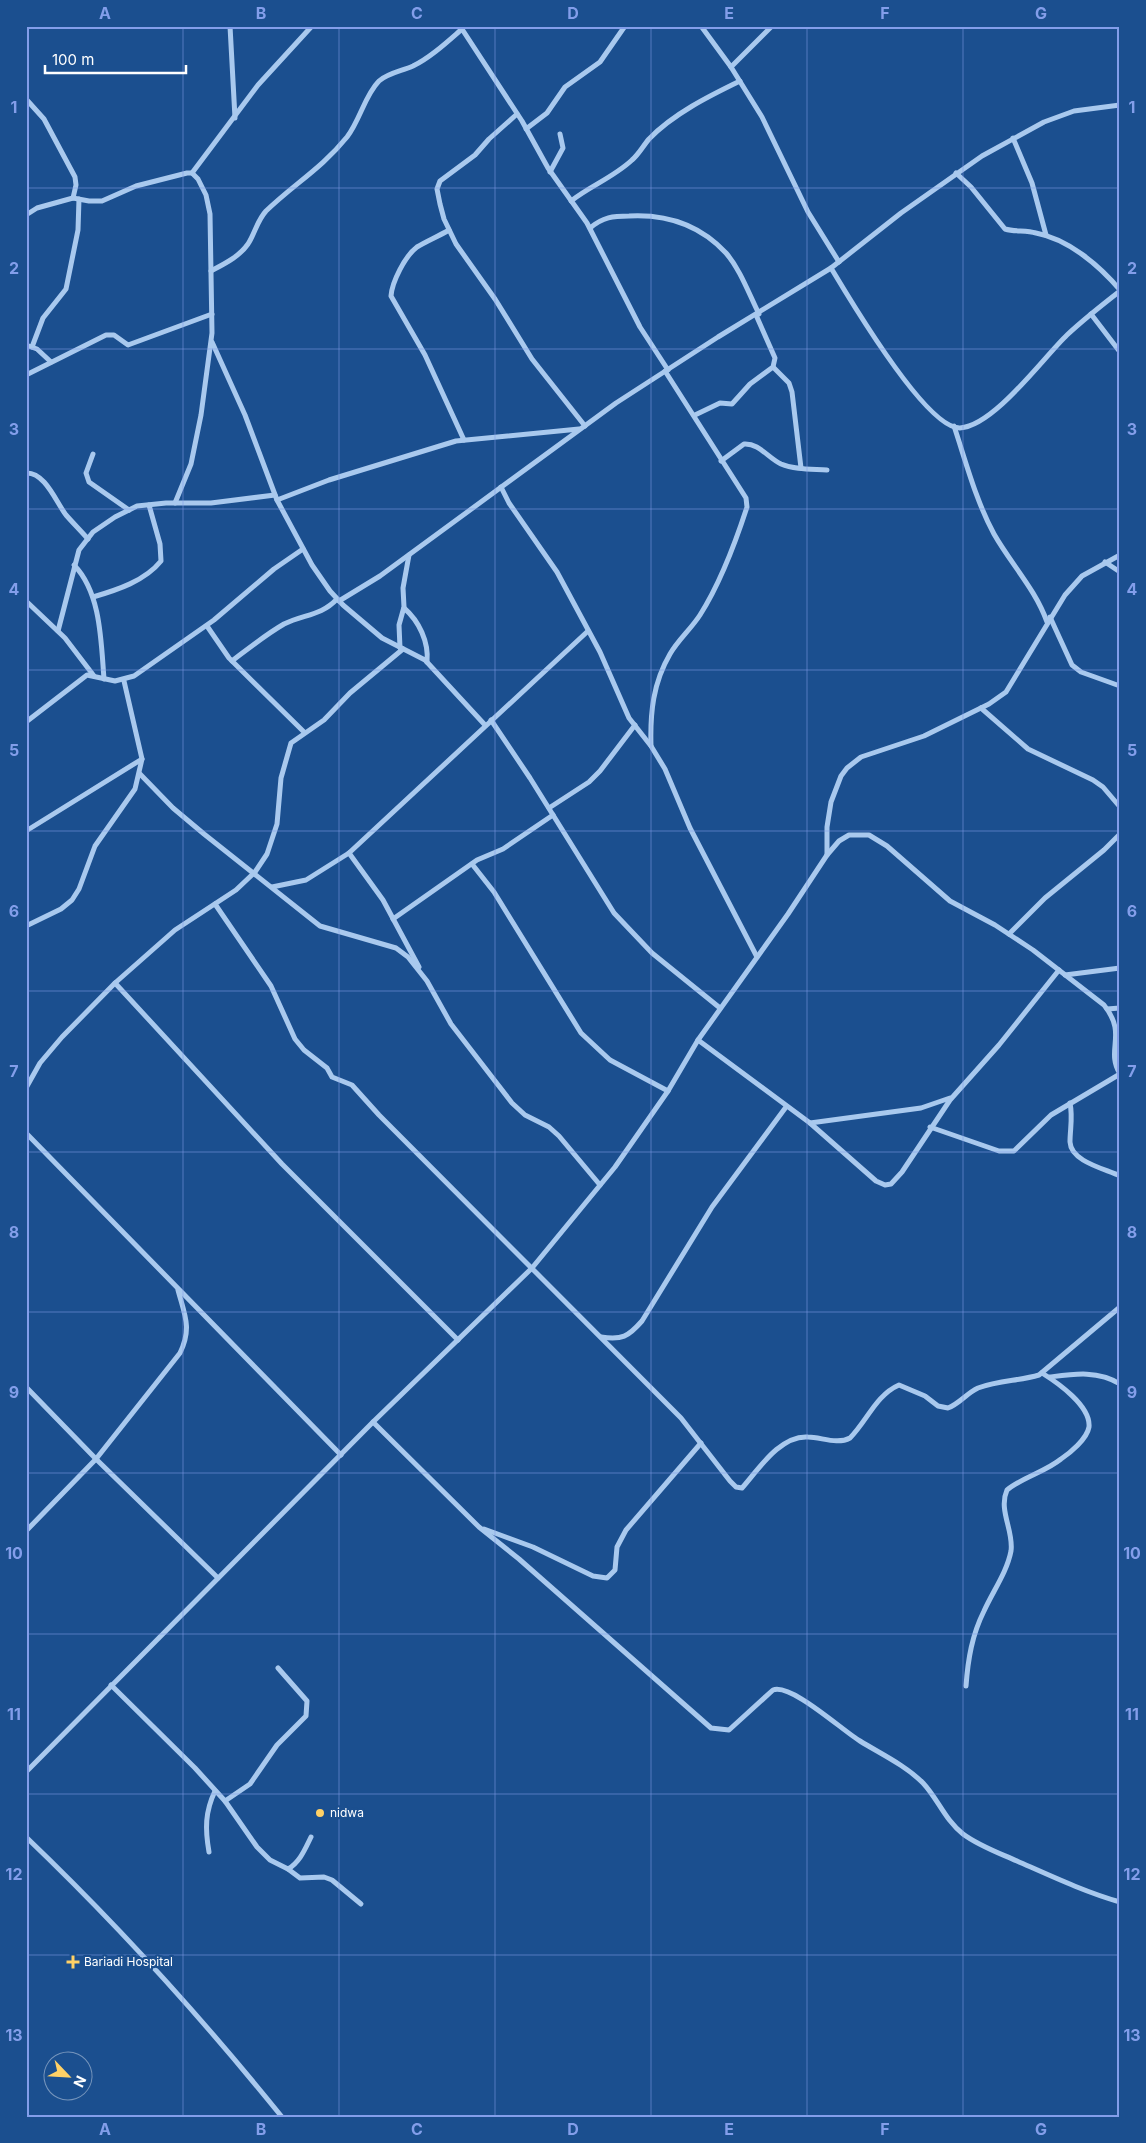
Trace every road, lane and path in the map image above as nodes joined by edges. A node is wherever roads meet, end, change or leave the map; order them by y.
1 (230, 26) edge
2 (312, 26) edge
3 (625, 26) edge
4 (701, 26) edge
5 (772, 26) edge
6 (461, 28) edge
7 (731, 67) junction
8 (740, 81) junction
9 (26, 98) edge
10 (1120, 105) edge
11 (517, 114) junction
12 (235, 119) junction
13 (526, 129) junction
14 (560, 134) dead end
15 (1013, 138) junction
16 (550, 172) junction
17 (192, 173) junction
18 (956, 173) junction
19 (73, 198) junction
20 (79, 199) junction
21 (571, 201) junction
22 (26, 215) edge
23 (590, 228) junction
24 (449, 230) junction
25 (1046, 235) junction
26 (839, 262) junction
27 (831, 268) junction
28 (211, 271) junction
29 (1120, 290) edge
30 (212, 314) junction
31 (757, 314) junction
32 (1092, 314) junction
33 (211, 340) junction
34 (29, 346) edge
35 (1120, 352) edge
36 (51, 362) junction
37 (773, 368) junction
38 (666, 370) junction
39 (26, 375) edge
40 (694, 415) junction
41 (954, 426) junction
42 (583, 427) junction
43 (464, 440) junction
44 (93, 454) dead end
45 (721, 461) junction
46 (800, 468) junction
47 (827, 470) dead end
48 (26, 473) edge
49 (501, 487) junction
50 (276, 498) junction
51 (175, 503) junction
52 (148, 505) junction
53 (129, 510) junction
54 (88, 539) junction
55 (303, 549) junction
56 (410, 555) junction
57 (1120, 555) edge
58 (1105, 562) junction
59 (74, 565) junction
60 (1120, 572) edge
61 (93, 597) junction
62 (338, 600) junction
63 (26, 601) edge
64 (404, 608) junction
65 (1049, 620) junction
66 (207, 626) junction
67 (58, 631) junction
68 (588, 631) junction
69 (401, 649) junction
70 (232, 661) junction
71 (427, 662) junction
72 (94, 676) junction
73 (104, 679) junction
74 (124, 681) junction
75 (1120, 686) edge
76 (981, 708) junction
77 (491, 720) junction
78 (26, 722) edge
79 (486, 725) junction
80 (635, 725) junction
81 (304, 732) junction
82 (651, 746) junction
83 (142, 759) junction
84 (140, 774) junction
85 (1120, 807) edge
86 (549, 808) junction
87 (553, 815) junction
88 (26, 831) edge
89 (1120, 834) edge
90 (349, 853) junction
91 (827, 855) junction
92 (472, 864) junction
93 (255, 872) junction
94 (272, 887) junction
95 (215, 904) junction
96 (393, 918) junction
97 (26, 926) edge
98 (1009, 934) junction
99 (757, 956) junction
100 (1120, 968) edge
101 (1059, 970) junction
102 (1065, 975) junction
103 (427, 981) junction
104 (115, 983) junction
105 (720, 1008) junction
106 (1120, 1008) edge
107 (1107, 1009) junction
108 (698, 1040) junction
109 (1120, 1074) edge
110 (26, 1088) edge
111 (668, 1090) junction
112 (951, 1098) junction
113 (1070, 1103) junction
114 (786, 1107) junction
115 (810, 1123) junction
116 (930, 1127) junction
117 (26, 1133) edge
118 (1120, 1176) edge
119 (600, 1185) junction
120 (532, 1268) junction
121 (178, 1289) junction
122 (1120, 1307) edge
123 (601, 1337) junction
124 (458, 1340) junction
125 (1042, 1373) junction
126 (1049, 1378) junction
127 (1120, 1384) edge
128 (26, 1387) edge
129 (373, 1422) junction
130 (700, 1443) junction
131 (341, 1454) junction
132 (96, 1459) junction
133 (479, 1527) junction
134 (26, 1531) edge
135 (218, 1578) junction
136 (278, 1668) dead end
137 (111, 1685) junction
138 (966, 1686) dead end
139 (26, 1772) edge
140 (215, 1791) junction
141 (224, 1802) junction
142 (311, 1836) dead end
143 (26, 1837) edge
144 (210, 1852) dead end
145 (288, 1869) junction
146 (1120, 1902) edge
147 (360, 1904) dead end
148 (282, 2117) edge

1 - 12 street
2 - 12 street
3 - 13 street
4 - 7 street
5 - 7 street
6 - 11 street
6 - 28 street
7 - 8 street
8 - 21 street
8 - 26 street
9 - 19 street
10 - 15 street
11 - 13 street
11 - 24 street
12 - 17 street
13 - 16 street
14 - 16 street
15 - 18 street
15 - 25 street
16 - 21 street
17 - 20 street
17 - 28 street
18 - 25 street
18 - 26 street
19 - 20 street
19 - 22 street
20 - 34 street
21 - 23 street
23 - 31 street
23 - 38 street
24 - 42 street
24 - 43 street
25 - 29 street
26 - 27 street
27 - 31 street
27 - 41 street
28 - 30 street
29 - 32 street
30 - 33 street
30 - 36 street
31 - 37 street
31 - 38 street
32 - 35 street
32 - 41 street
33 - 50 street
33 - 51 street
34 - 36 street
36 - 39 street
37 - 40 street
37 - 46 street
38 - 40 street
38 - 42 street
40 - 45 street
41 - 65 street
42 - 43 street
42 - 49 street
43 - 50 street
44 - 53 street
45 - 46 street
45 - 82 street
46 - 47 street
48 - 54 street
49 - 56 street
49 - 68 street
50 - 51 street
50 - 55 street
51 - 52 street
52 - 53 street
52 - 61 street
53 - 54 street
54 - 59 street
55 - 62 street
55 - 66 street
56 - 62 street
56 - 64 street
57 - 58 street
58 - 60 street
58 - 65 street
59 - 61 street
59 - 67 street
61 - 73 street
62 - 69 street
62 - 70 street
63 - 67 street
64 - 69 street
64 - 71 street
65 - 75 street
65 - 76 street
66 - 70 street
66 - 74 street
67 - 72 street
68 - 77 street
68 - 80 street
69 - 71 street
69 - 81 street
70 - 81 street
71 - 79 street
72 - 73 street
72 - 78 street
73 - 74 street
74 - 83 street
76 - 85 street
76 - 91 street
77 - 79 street
77 - 86 street
79 - 90 street
80 - 82 street
80 - 86 street
81 - 93 street
82 - 99 street
83 - 84 street
83 - 88 street
84 - 93 street
84 - 97 street
86 - 87 street
87 - 92 street
87 - 105 street
89 - 98 street
90 - 94 street
90 - 96 street
91 - 98 street
91 - 99 street
92 - 96 street
92 - 111 street
93 - 94 street
93 - 95 street
94 - 103 street
95 - 104 street
95 - 120 street
96 - 103 street
98 - 101 street
99 - 105 street
100 - 102 street
101 - 102 street
101 - 112 street
102 - 107 street
103 - 119 street
104 - 110 street
104 - 124 street
105 - 108 street
106 - 107 street
107 - 109 street
108 - 111 street
108 - 114 street
109 - 113 street
111 - 119 street
112 - 115 street
112 - 116 street
113 - 116 street
113 - 118 street
114 - 115 street
114 - 123 street
115 - 116 street
117 - 121 street
119 - 120 street
120 - 123 street
120 - 124 street
121 - 131 street
121 - 132 street
122 - 125 street
123 - 130 street
124 - 129 street
125 - 126 street
125 - 130 street
126 - 127 street
126 - 138 street
128 - 132 street
129 - 131 street
129 - 133 street
130 - 133 street
131 - 135 street
132 - 134 street
132 - 135 street
133 - 146 street
135 - 137 street
136 - 141 street
137 - 139 street
137 - 140 street
140 - 141 street
140 - 144 street
141 - 145 street
142 - 145 street
143 - 148 street
145 - 147 street

